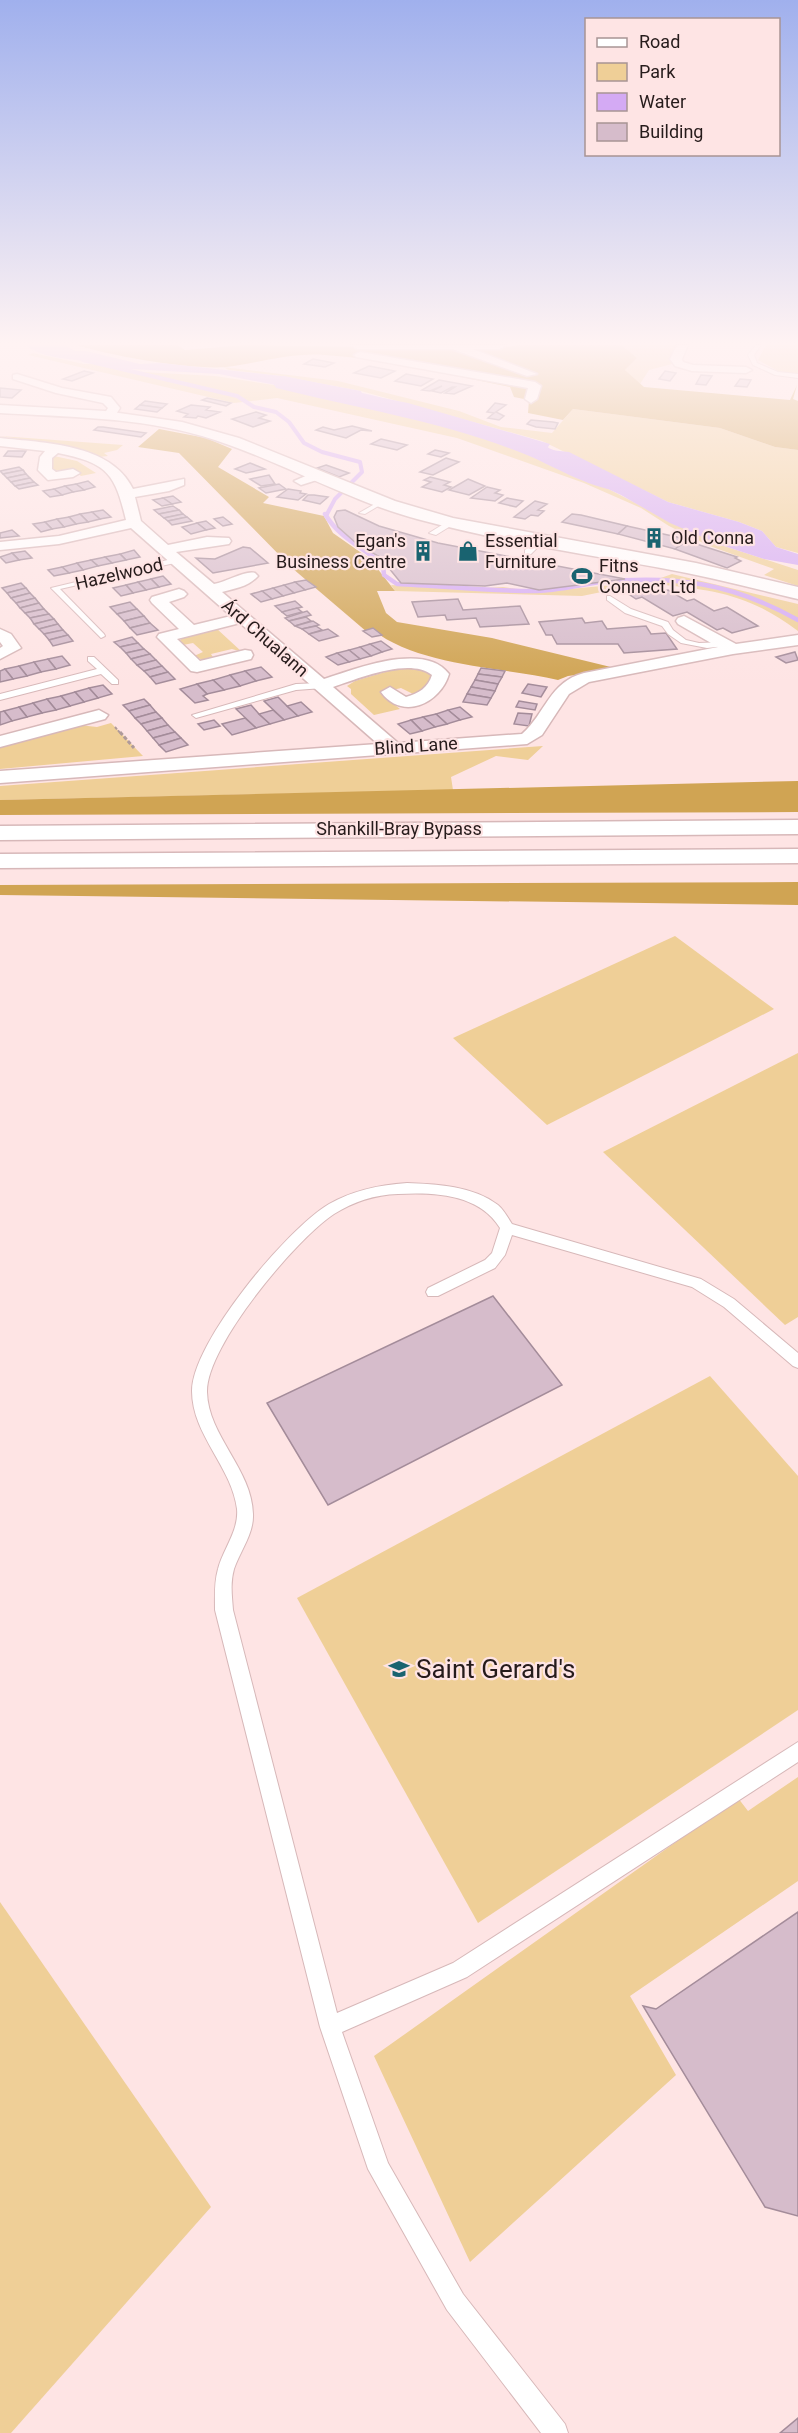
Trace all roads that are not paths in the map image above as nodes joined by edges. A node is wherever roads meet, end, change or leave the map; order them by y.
1 (46, 459) edge
2 (88, 459) edge
3 (265, 459) edge
4 (73, 473) dead end
5 (179, 483) dead end
6 (127, 494) junction
7 (382, 501) junction
8 (363, 513) dead end
9 (453, 522) junction
10 (134, 523) junction
11 (434, 533) dead end
12 (224, 541) dead end
13 (0, 546) edge
14 (170, 555) junction
15 (250, 576) dead end
16 (210, 590) junction
17 (798, 593) edge
18 (178, 594) dead end
19 (610, 598) dead end
20 (242, 618) junction
21 (684, 621) dead end
22 (191, 631) junction
23 (0, 634) edge
24 (101, 636) dead end
25 (798, 640) edge
26 (729, 646) junction
27 (0, 654) edge
28 (245, 655) dead end
29 (91, 659) dead end
30 (101, 671) junction
31 (115, 682) dead end
32 (320, 686) junction
33 (390, 692) dead end
34 (0, 697) edge
35 (99, 715) road end
36 (196, 715) dead end
37 (0, 742) edge
38 (393, 748) junction
39 (0, 777) edge
40 (798, 827) edge
41 (0, 833) edge
42 (798, 856) edge
43 (0, 861) edge
44 (507, 1228) junction
45 (434, 1292) dead end
46 (798, 1362) edge
47 (798, 1750) edge
48 (330, 2027) junction
49 (556, 2433) edge

1 - 4 street
2 - 6 street
3 - 7 main road
5 - 6 street
6 - 10 street
7 - 8 lane
7 - 9 main road
9 - 11 lane
9 - 17 main road
10 - 13 street
10 - 14 street, Árd Chualann
12 - 14 street
14 - 16 street, Árd Chualann
14 - 24 lane, Hazelwood
15 - 16 street, Árd Chualann
16 - 20 street, Árd Chualann
18 - 22 street, Hazelwood
19 - 26 lane
20 - 22 street
20 - 32 street, Árd Chualann
21 - 26 street
22 - 28 street
23 - 27 street
25 - 26 street, Blind Lane
26 - 38 street, Blind Lane
29 - 30 lane
30 - 31 lane
30 - 34 lane
32 - 33 street, Árd Chualann
32 - 36 lane
32 - 38 street, Árd Chualann
35 - 37 street
38 - 39 street, Blind Lane
40 - 41 main road, Shankill-Bray Bypass
42 - 43 main road, Shankill-Bray Bypass
44 - 45 lane
44 - 46 lane
44 - 48 lane
47 - 48 lane
48 - 49 lane

